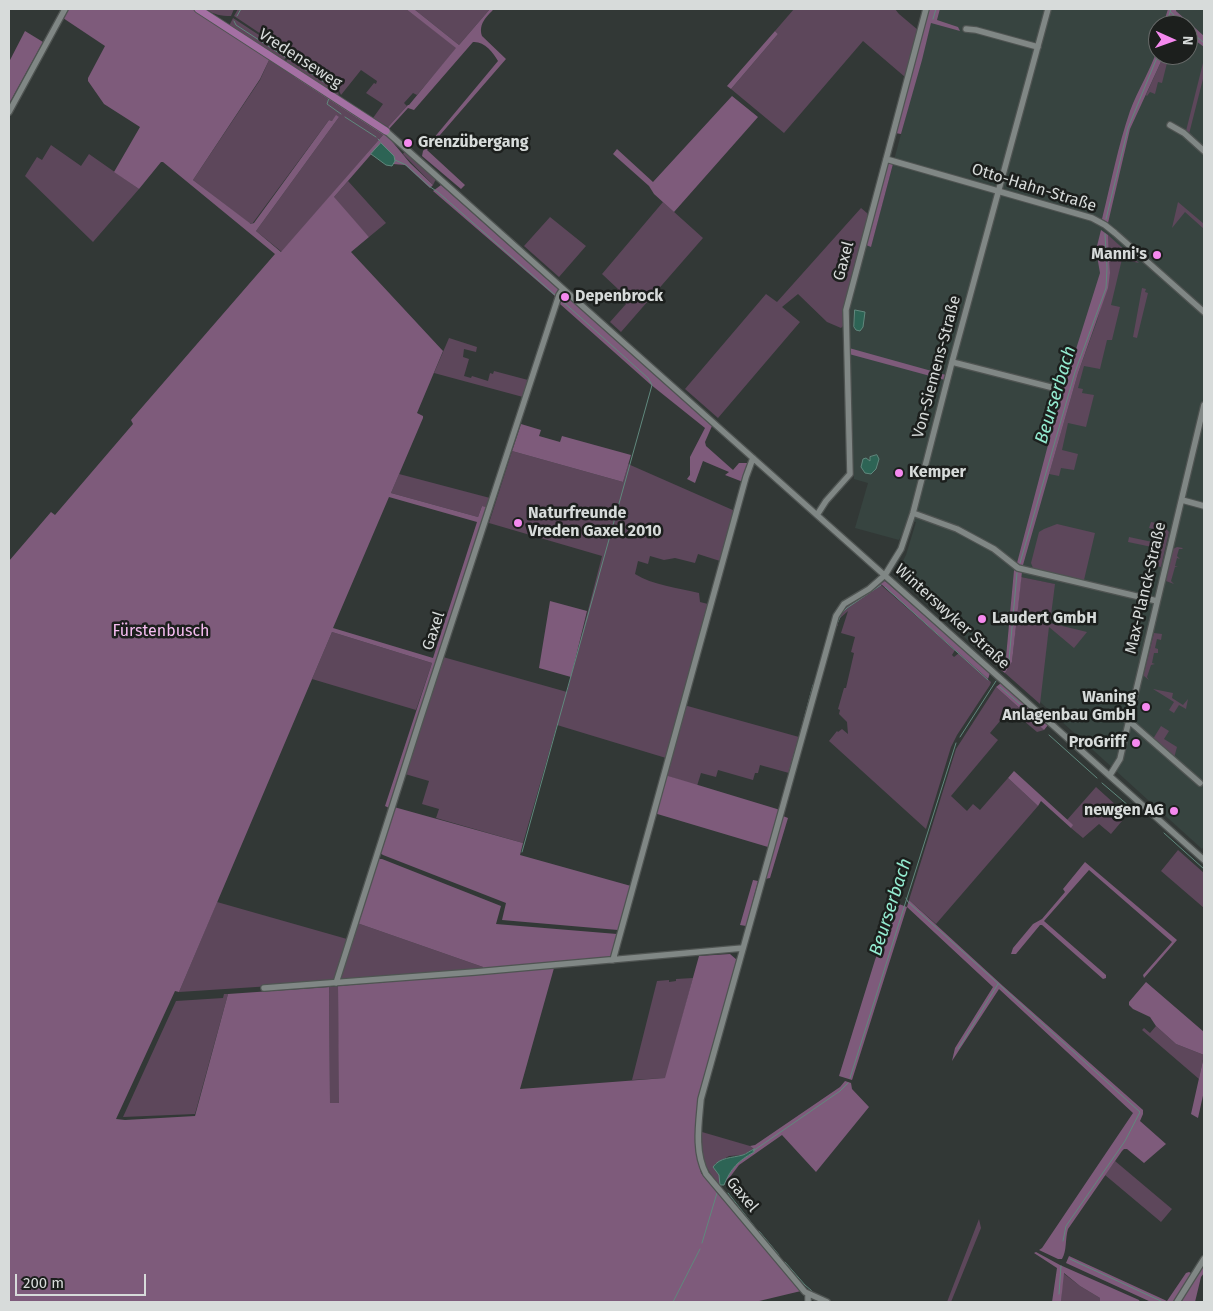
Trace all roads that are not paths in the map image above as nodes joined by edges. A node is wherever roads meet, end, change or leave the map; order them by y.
1 (65, 9) edge
2 (198, 9) edge
3 (926, 9) edge
4 (1048, 9) edge
5 (966, 29) dead end
6 (1038, 47) junction
7 (9, 112) edge
8 (1170, 125) dead end
9 (386, 131) joint
10 (1204, 151) edge
11 (886, 159) junction
12 (999, 192) junction
13 (563, 289) junction
14 (1204, 312) edge
15 (952, 362) junction
16 (1058, 390) dead end
17 (1204, 405) edge
18 (753, 458) junction
19 (1182, 500) junction
20 (1204, 506) edge
21 (913, 513) junction
22 (817, 515) junction
23 (885, 575) junction
24 (1157, 601) junction
25 (1129, 721) junction
26 (1110, 775) junction
27 (1200, 783) dead end
28 (1204, 860) edge
29 (743, 948) junction
30 (612, 960) junction
31 (336, 983) junction
32 (264, 988) dead end
33 (1204, 1259) edge
34 (808, 1295) junction
35 (808, 1302) edge
36 (827, 1302) edge
37 (1176, 1302) edge

1 - 7 street
2 - 9 main road, Vredenseweg
3 - 11 street, Gaxel
4 - 6 street, Von-Siemens-Straße
5 - 6 street
6 - 12 street, Von-Siemens-Straße
8 - 10 street
9 - 13 street, Winterswyker Straße
11 - 12 street, Otto-Hahn-Straße
11 - 22 street, Gaxel
12 - 14 street, Otto-Hahn-Straße
12 - 15 street, Von-Siemens-Straße
13 - 18 street, Winterswyker Straße
13 - 31 street, Gaxel
15 - 16 street
15 - 21 street, Von-Siemens-Straße
17 - 19 street, Max-Planck-Straße
18 - 22 street, Winterswyker Straße
18 - 30 street
19 - 20 street
19 - 24 street, Max-Planck-Straße
21 - 23 street, Von-Siemens-Straße
21 - 24 street
22 - 23 street, Winterswyker Straße
23 - 26 street, Winterswyker Straße
23 - 29 street, Gaxel
24 - 25 street, Max-Planck-Straße
25 - 26 street, Max-Planck-Straße
25 - 27 street
26 - 28 street, Winterswyker Straße
29 - 30 street
29 - 34 street, Gaxel
30 - 31 street
31 - 32 street
33 - 37 street
34 - 35 street
34 - 36 street, Gaxel

